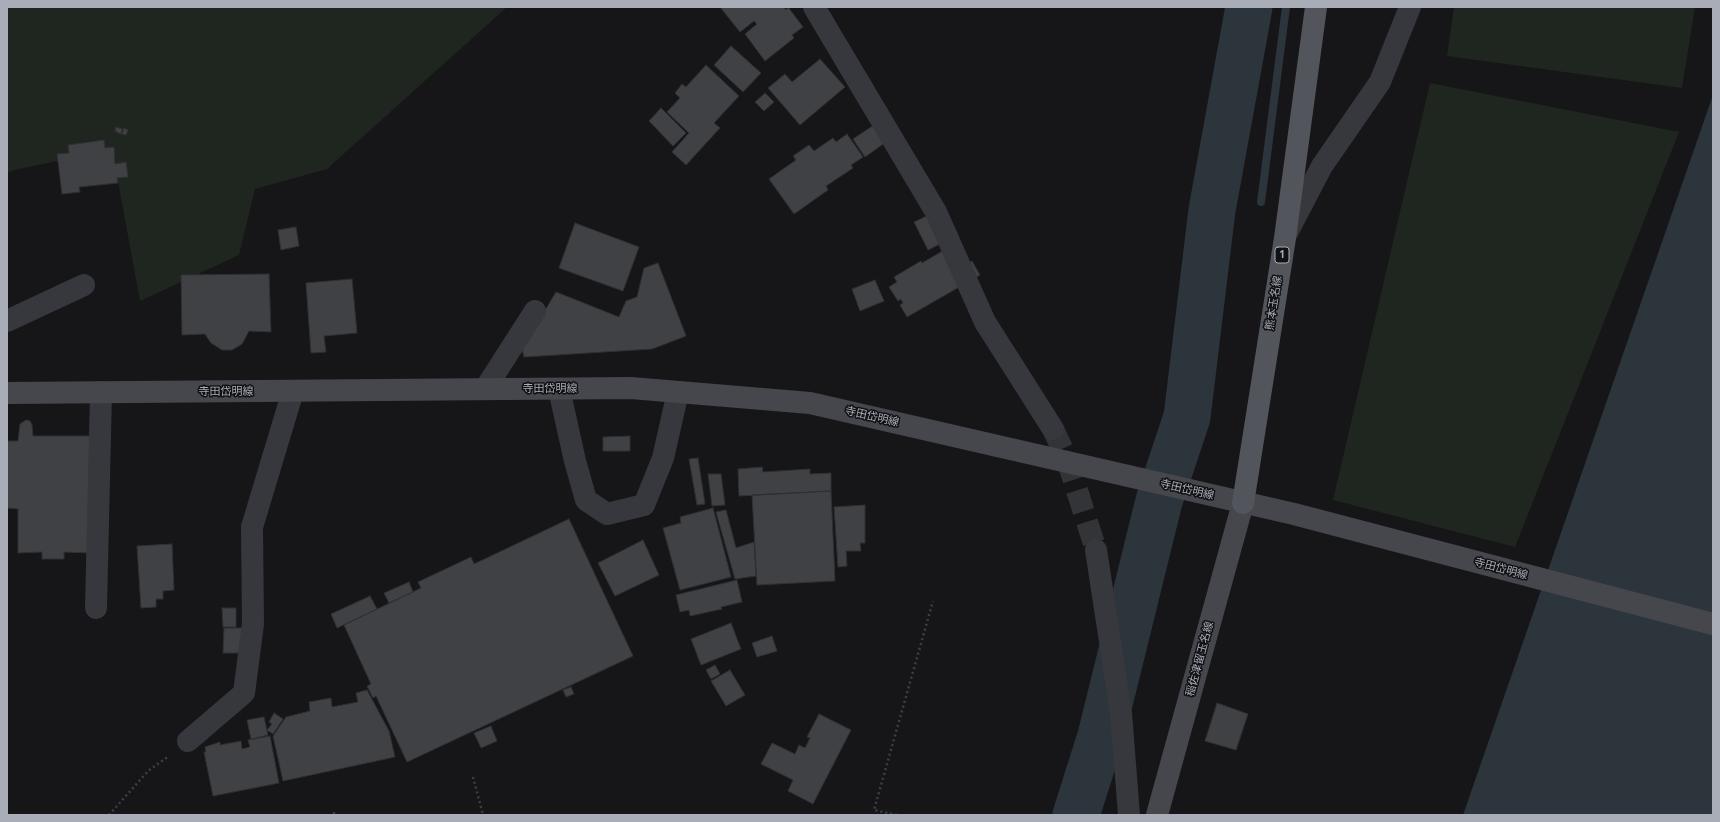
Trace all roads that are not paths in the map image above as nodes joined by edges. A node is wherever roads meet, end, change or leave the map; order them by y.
1 (814, 7) edge
2 (1316, 7) edge
3 (1410, 7) edge
4 (1284, 238) junction
5 (84, 285) dead end
6 (535, 311) dead end
7 (7, 321) edge
8 (485, 389) junction
9 (559, 389) junction
10 (293, 391) junction
11 (101, 392) junction
12 (678, 392) junction
13 (7, 393) edge
14 (1053, 429) tunnel mouth
15 (1243, 503) junction
16 (1096, 550) tunnel mouth
17 (96, 608) dead end
18 (1713, 624) edge
19 (188, 741) road end
20 (1129, 815) edge
21 (1157, 815) edge

1 - 14 street
2 - 4 main road, 熊本玉名線 / 1
3 - 4 street
4 - 15 main road, 熊本玉名線 / 1
5 - 7 street
6 - 8 street
8 - 9 main road, 寺田岱明線
8 - 10 main road, 寺田岱明線
9 - 12 main road, 寺田岱明線
9 - 12 street
10 - 11 main road, 寺田岱明線
10 - 19 street
11 - 13 main road, 寺田岱明線
11 - 17 street
12 - 15 main road, 寺田岱明線
15 - 18 main road, 寺田岱明線
15 - 21 main road, 稲佐津留玉名線
16 - 20 street

